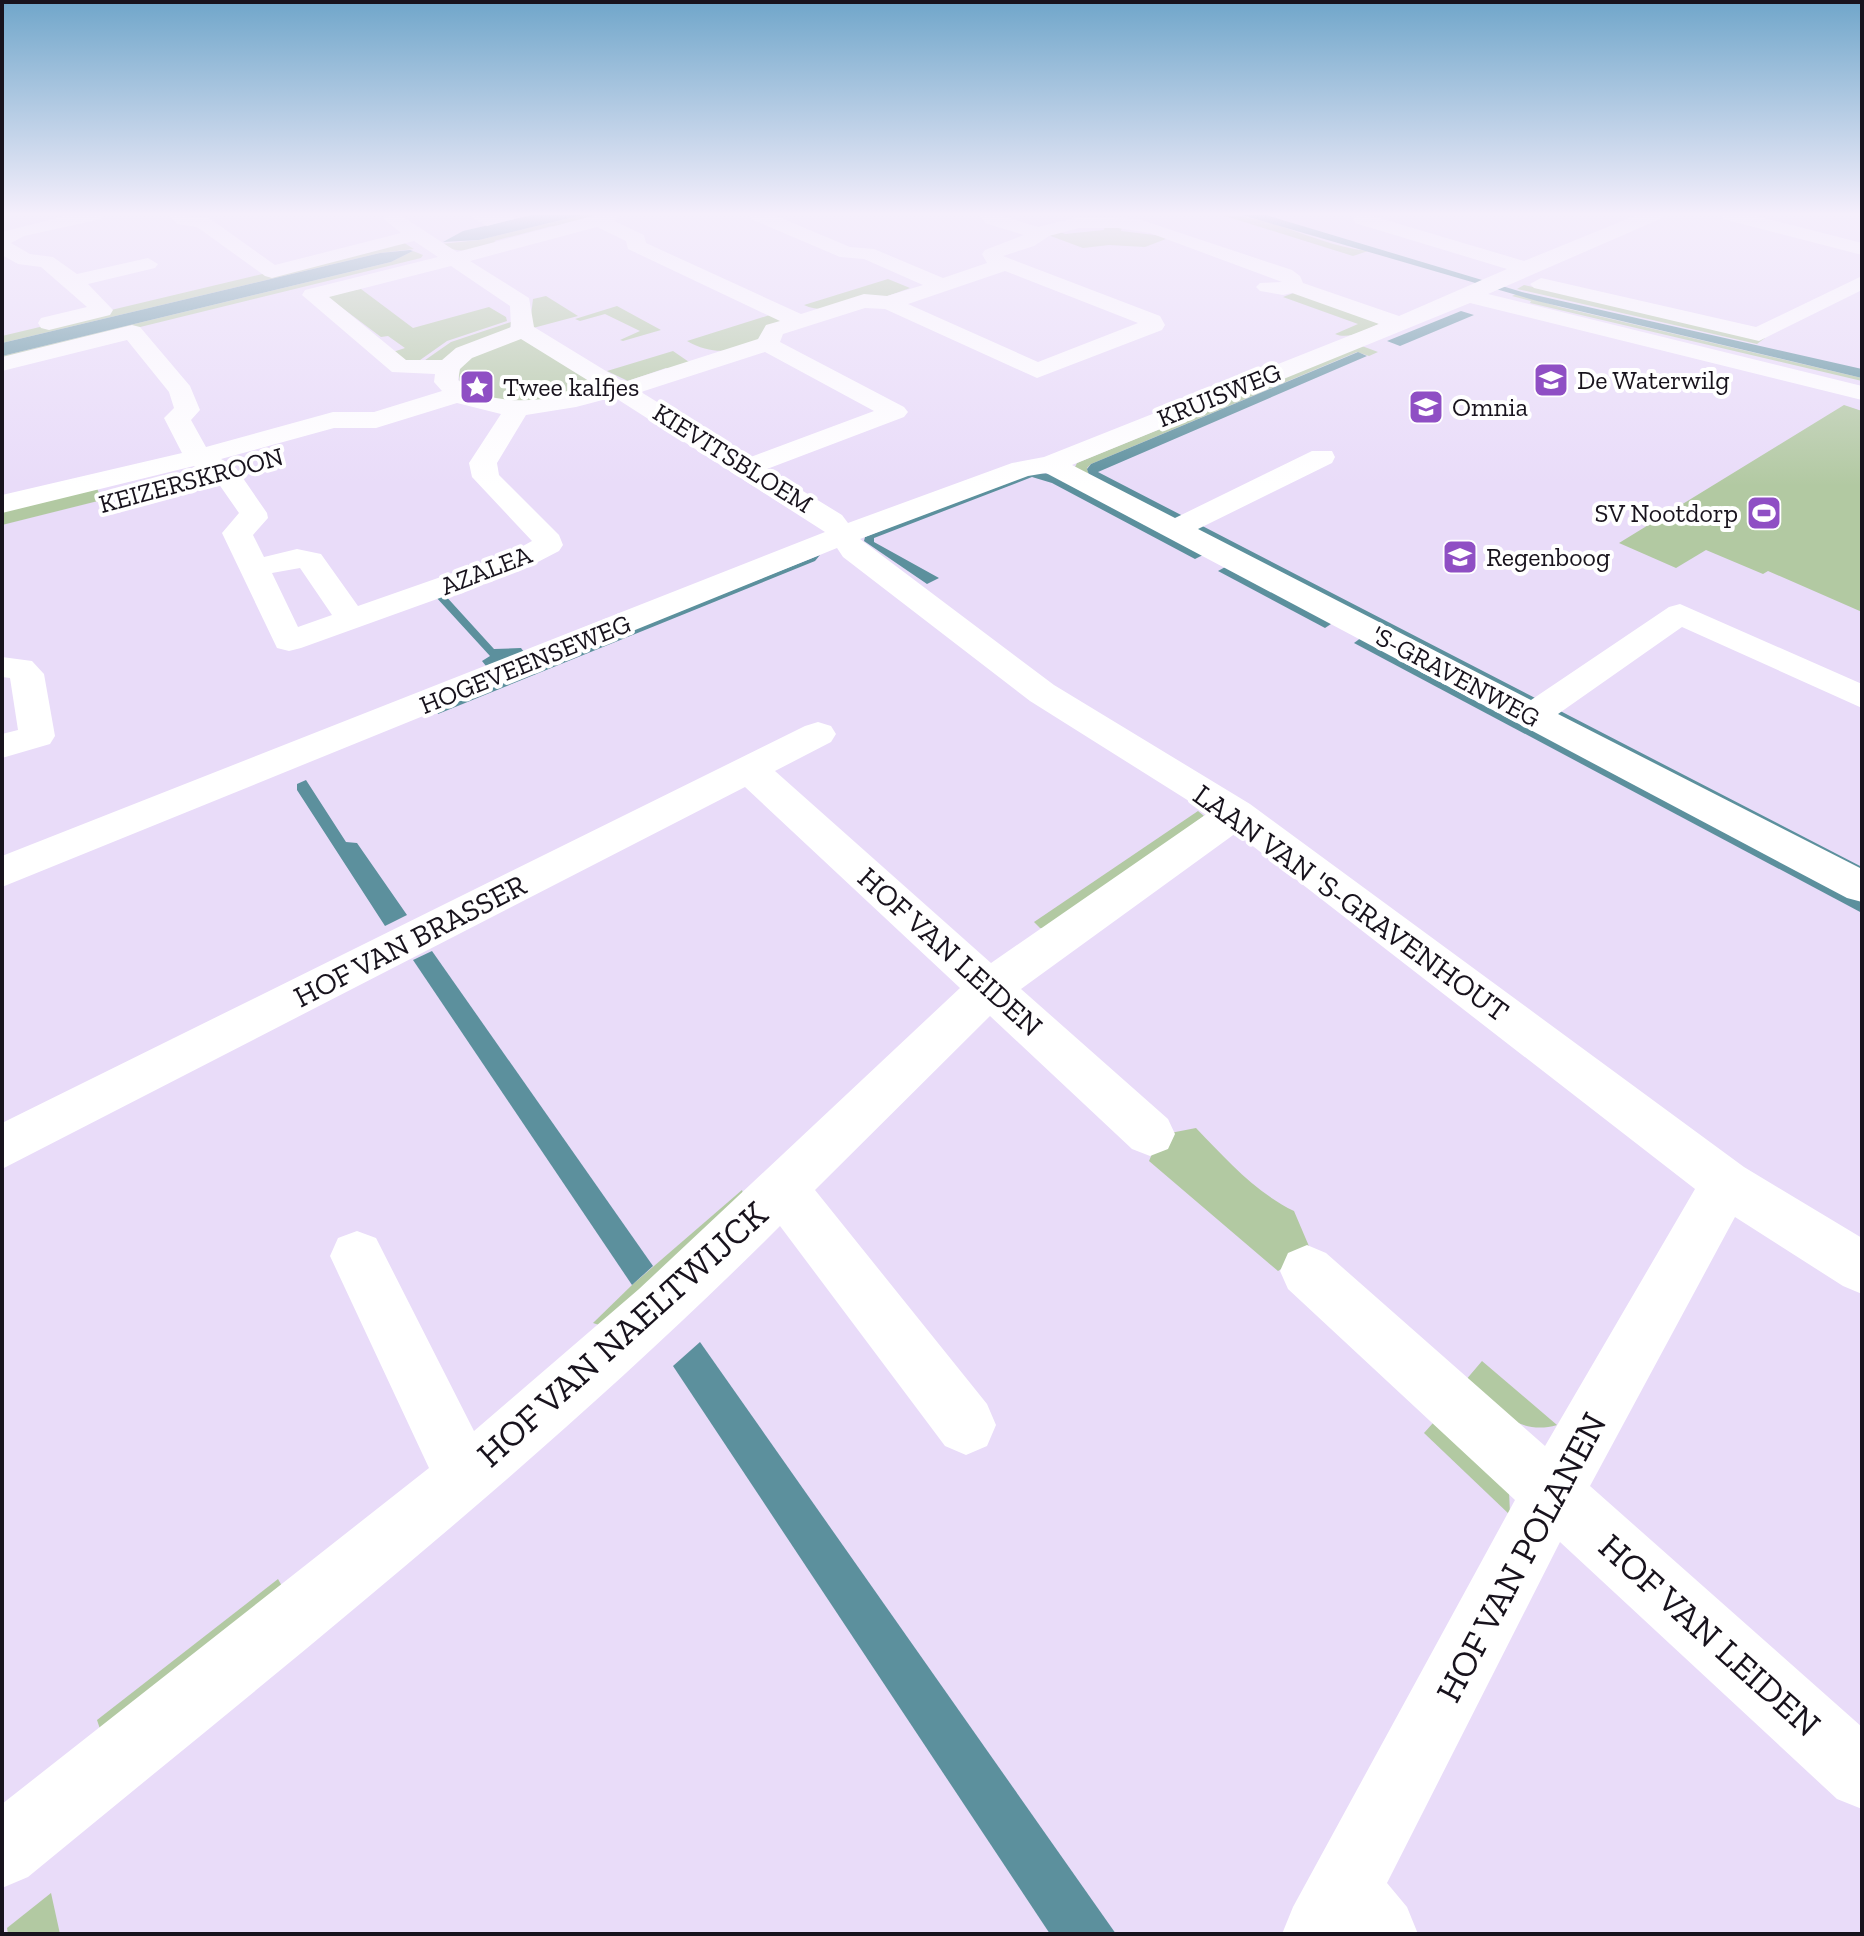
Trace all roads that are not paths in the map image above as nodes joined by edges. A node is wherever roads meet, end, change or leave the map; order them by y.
1 (97, 305) edge
2 (326, 305) edge
3 (521, 305) edge
4 (764, 305) edge
5 (851, 305) edge
6 (894, 305) edge
7 (1111, 305) edge
8 (1347, 305) edge
9 (1441, 305) edge
10 (1570, 305) edge
11 (1611, 305) edge
12 (1816, 305) edge
13 (800, 322) junction
14 (1398, 323) junction
15 (31, 327) dead end
16 (523, 330) junction
17 (767, 344) junction
18 (2, 364) edge
19 (448, 367) junction
20 (620, 389) junction
21 (1862, 393) edge
22 (456, 395) junction
23 (518, 408) junction
24 (376, 420) junction
25 (198, 457) junction
26 (1322, 457) dead end
27 (1050, 464) junction
28 (748, 467) junction
29 (226, 474) junction
30 (2, 504) edge
31 (1186, 523) junction
32 (2, 529) edge
33 (843, 535) junction
34 (256, 568) junction
35 (351, 619) junction
36 (2, 667) edge
37 (1862, 697) edge
38 (1540, 710) junction
39 (818, 734) dead end
40 (2, 746) edge
41 (751, 771) junction
42 (1236, 813) junction
43 (2, 872) edge
44 (1862, 887) edge
45 (989, 988) junction
46 (1150, 1134) dead end
47 (2, 1147) edge
48 (1726, 1183) junction
49 (782, 1188) junction
50 (357, 1256) dead end
51 (1862, 1268) edge
52 (1307, 1271) dead end
53 (966, 1425) dead end
54 (465, 1478) junction
55 (1553, 1492) junction
56 (1862, 1774) edge
57 (2, 1851) edge
58 (1348, 1920) edge

1 - 15 street
2 - 19 street
3 - 16 street
4 - 13 street
5 - 13 street
6 - 7 street
8 - 14 street
9 - 14 street, KRUISWEG
10 - 21 street
11 - 12 street
13 - 17 street
14 - 27 street, KRUISWEG
16 - 19 street
16 - 20 street, KIEVITSBLOEM
17 - 20 street
17 - 28 street
18 - 25 street
19 - 22 street
20 - 23 street, KIEVITSBLOEM
20 - 28 street, KIEVITSBLOEM
22 - 23 street, KIEVITSBLOEM
22 - 24 street, KEIZERSKROON
23 - 35 street, AZALEA
24 - 25 street, KEIZERSKROON
24 - 29 street, KEIZERSKROON
25 - 29 street
25 - 30 street, KEIZERSKROON
26 - 31 street
27 - 31 street, 'S-GRAVENWEG
27 - 33 street, HOGEVEENSEWEG
28 - 33 street, KIEVITSBLOEM
29 - 32 street, KEIZERSKROON
29 - 34 street
31 - 38 street, 'S-GRAVENWEG
33 - 42 street, LAAN VAN 'S-GRAVENHOUT
33 - 43 street, HOGEVEENSEWEG
34 - 35 street
34 - 35 street
36 - 40 street
37 - 38 street
38 - 44 street, 'S-GRAVENWEG
39 - 41 street, HOF VAN BRASSER
41 - 45 street, HOF VAN LEIDEN
41 - 47 street, HOF VAN BRASSER
42 - 45 street, HOF VAN NAELTWIJCK
42 - 48 street, LAAN VAN 'S-GRAVENHOUT
45 - 46 street, HOF VAN LEIDEN
45 - 49 street, HOF VAN NAELTWIJCK
48 - 51 street, LAAN VAN 'S-GRAVENHOUT
48 - 55 street, HOF VAN POLANEN
49 - 53 street
49 - 54 street, HOF VAN NAELTWIJCK
50 - 54 street
52 - 55 street, HOF VAN LEIDEN
54 - 57 street, HOF VAN NAELTWIJCK
55 - 56 street, HOF VAN LEIDEN
55 - 58 street, HOF VAN POLANEN

